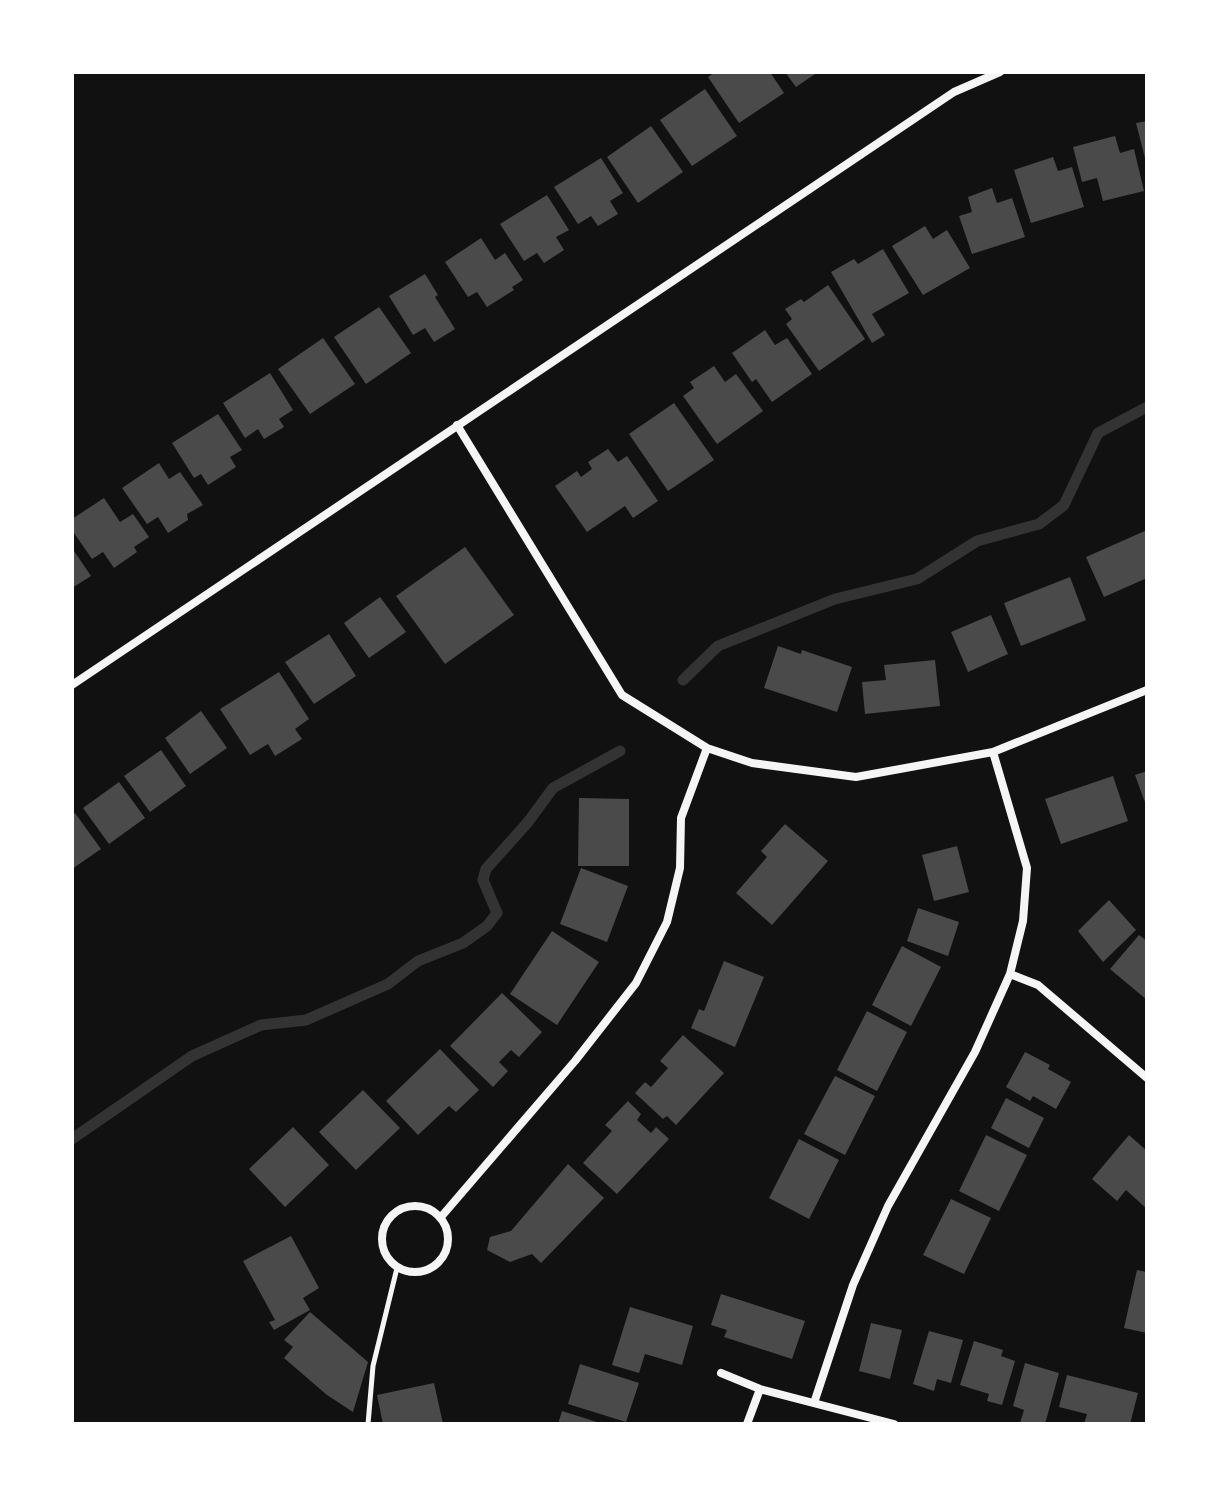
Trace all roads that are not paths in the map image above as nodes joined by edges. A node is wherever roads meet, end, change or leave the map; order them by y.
1 (1000, 72) edge
2 (457, 425) junction
3 (72, 685) edge
4 (1147, 690) edge
5 (707, 748) junction
6 (993, 752) junction
7 (1010, 974) junction
8 (1147, 1078) edge
9 (441, 1217) junction
10 (721, 1373) dead end
11 (760, 1389) junction
12 (814, 1403) junction
13 (747, 1424) edge
14 (894, 1424) edge

1 - 2 street
2 - 3 street
2 - 5 street
4 - 6 street
5 - 6 street
5 - 9 street
6 - 7 street
7 - 8 street
7 - 12 street
9 - 9 street
10 - 11 street
11 - 12 street
11 - 13 street
12 - 14 street

